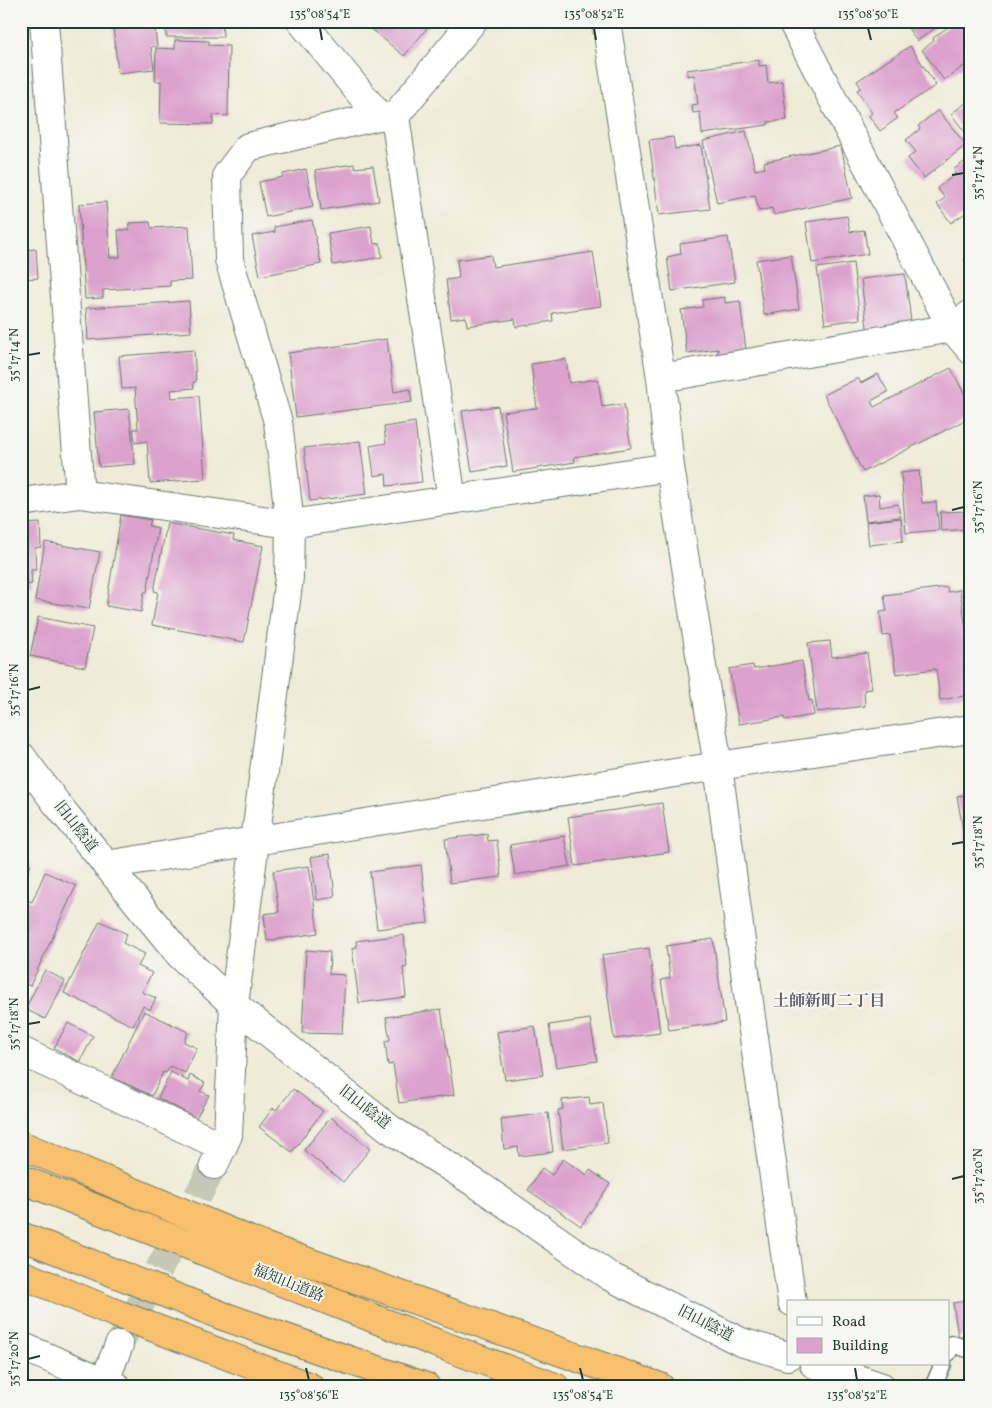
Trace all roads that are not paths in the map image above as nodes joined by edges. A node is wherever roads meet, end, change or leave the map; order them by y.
1 (44, 21) edge
2 (301, 21) edge
3 (473, 21) edge
4 (606, 21) edge
5 (792, 21) edge
6 (387, 116) junction
7 (961, 321) edge
8 (971, 350) edge
9 (660, 378) junction
10 (670, 467) junction
11 (80, 494) junction
12 (452, 500) junction
13 (21, 502) edge
14 (290, 524) junction
15 (971, 729) edge
16 (21, 756) edge
17 (718, 766) junction
18 (21, 790) edge
19 (57, 804) junction
20 (255, 842) junction
21 (106, 865) junction
22 (234, 1005) junction
23 (21, 1051) edge
24 (21, 1145) edge
25 (21, 1179) edge
26 (21, 1236) edge
27 (21, 1274) edge
28 (792, 1300) edge
29 (120, 1345) tunnel mouth
30 (21, 1346) edge
31 (950, 1348) edge
32 (971, 1350) edge
33 (787, 1356) edge
34 (820, 1366) edge
35 (942, 1366) edge
36 (108, 1385) edge
37 (310, 1387) edge
38 (426, 1387) edge
39 (555, 1387) edge
40 (660, 1387) edge
41 (882, 1387) edge
42 (933, 1387) edge

1 - 11 street
2 - 6 street
3 - 6 street
4 - 9 street
5 - 7 street
6 - 12 street
6 - 14 street
7 - 8 street
7 - 9 street
9 - 10 street
10 - 12 street
10 - 17 street
11 - 13 street
11 - 14 street
12 - 14 street
14 - 20 street
15 - 17 street
16 - 19 street, 旧山陰道
17 - 20 street
17 - 28 street
18 - 19 street
19 - 21 street, 旧山陰道
20 - 21 street
20 - 22 street
21 - 22 street, 旧山陰道
22 - 23 street
22 - 33 street, 旧山陰道
24 - 40 highway
25 - 39 highway, 福知山道路
26 - 38 highway
27 - 37 highway
29 - 36 street
30 - 36 street
31 - 32 lane
34 - 41 street
35 - 42 lane

